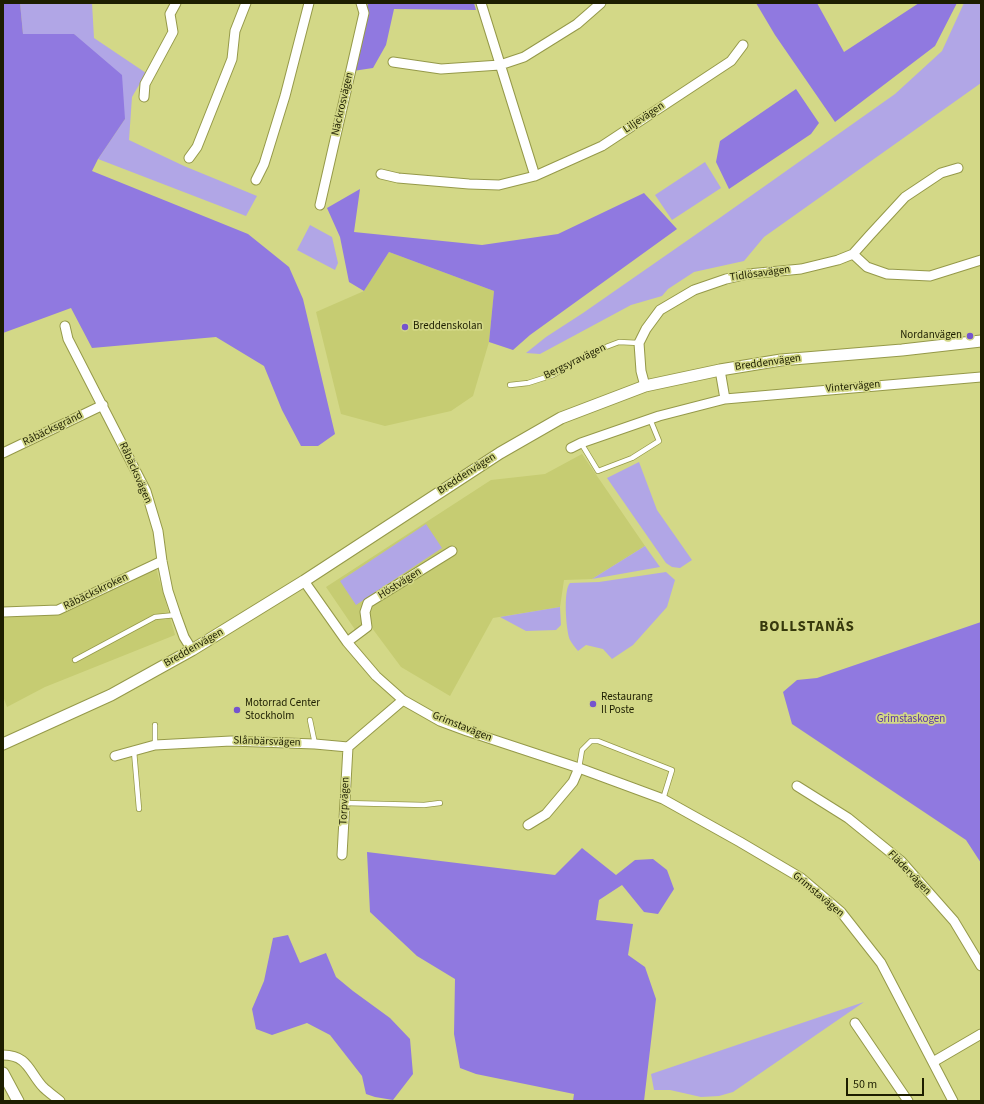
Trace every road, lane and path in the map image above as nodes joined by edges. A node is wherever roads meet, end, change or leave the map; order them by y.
1 (176, 3) edge
2 (246, 3) edge
3 (309, 3) edge
4 (361, 3) edge
5 (481, 3) edge
6 (602, 3) edge
7 (743, 45) dead end
8 (393, 62) dead end
9 (500, 65) junction
10 (144, 97) dead end
11 (189, 158) dead end
12 (958, 168) dead end
13 (381, 174) dead end
14 (535, 176) junction
15 (256, 180) dead end
16 (320, 206) dead end
17 (853, 254) junction
18 (981, 260) edge
19 (65, 326) dead end
20 (981, 341) edge
21 (639, 343) junction
22 (720, 370) junction
23 (981, 377) edge
24 (510, 385) dead end
25 (645, 386) junction
26 (725, 399) junction
27 (103, 405) junction
28 (650, 419) junction
29 (581, 443) junction
30 (571, 448) dead end
31 (3, 453) edge
32 (452, 551) dead end
33 (162, 561) junction
34 (304, 581) junction
35 (3, 612) edge
36 (176, 616) junction
37 (347, 642) junction
38 (192, 650) junction
39 (75, 660) dead end
40 (403, 700) junction
41 (310, 720) dead end
42 (155, 725) dead end
43 (3, 744) edge
44 (315, 744) junction
45 (155, 745) junction
46 (348, 747) junction
47 (134, 751) junction
48 (115, 756) dead end
49 (579, 768) junction
50 (797, 786) dead end
51 (663, 799) junction
52 (345, 803) junction
53 (440, 803) dead end
54 (139, 809) dead end
55 (528, 825) dead end
56 (342, 855) dead end
57 (981, 966) edge
58 (855, 1023) dead end
59 (981, 1034) edge
60 (3, 1055) edge
61 (933, 1062) junction
62 (3, 1073) edge
63 (18, 1101) edge
64 (60, 1101) edge
65 (908, 1101) edge
66 (953, 1101) edge

1 - 10 street
2 - 11 street
3 - 15 street
4 - 16 street, Näckrosvägen
5 - 9 street
6 - 9 street
7 - 14 street, Liljevägen
8 - 9 street
9 - 14 street
12 - 17 street, Tidlösavägen
13 - 14 street, Liljevägen
17 - 18 street
17 - 21 street, Tidlösavägen
19 - 27 street, Råbäcksvägen
20 - 22 street, Breddenvägen
21 - 24 lane, Bergsyravägen
21 - 25 street
22 - 25 street, Breddenvägen
22 - 26 street
23 - 26 street, Vintervägen
25 - 34 street, Breddenvägen
26 - 28 street, Vintervägen
27 - 31 street, Råbäcksgränd
27 - 33 street, Råbäcksvägen
28 - 29 street, Vintervägen
28 - 29 lane
29 - 30 street, Vintervägen
32 - 37 street, Höstvägen
33 - 35 street, Råbäckskroken
33 - 36 street, Råbäcksvägen
34 - 37 street, Grimstavägen
34 - 38 street, Breddenvägen
36 - 38 street, Råbäcksvägen
36 - 39 lane
37 - 40 street, Grimstavägen
38 - 43 street, Breddenvägen
40 - 46 street
40 - 49 street, Grimstavägen
41 - 44 lane
42 - 45 lane
44 - 45 street, Slånbärsvägen
44 - 46 street, Slånbärsvägen
45 - 47 street, Slånbärsvägen
46 - 52 street, Torpvägen
47 - 48 street, Slånbärsvägen
47 - 54 lane
49 - 51 street, Grimstavägen
49 - 51 lane
49 - 55 street
50 - 57 street, Flädervägen
51 - 61 street, Grimstavägen
52 - 53 lane
52 - 56 street, Torpvägen
58 - 65 street
59 - 61 street
60 - 64 street
61 - 66 street, Grimstavägen
62 - 63 street

